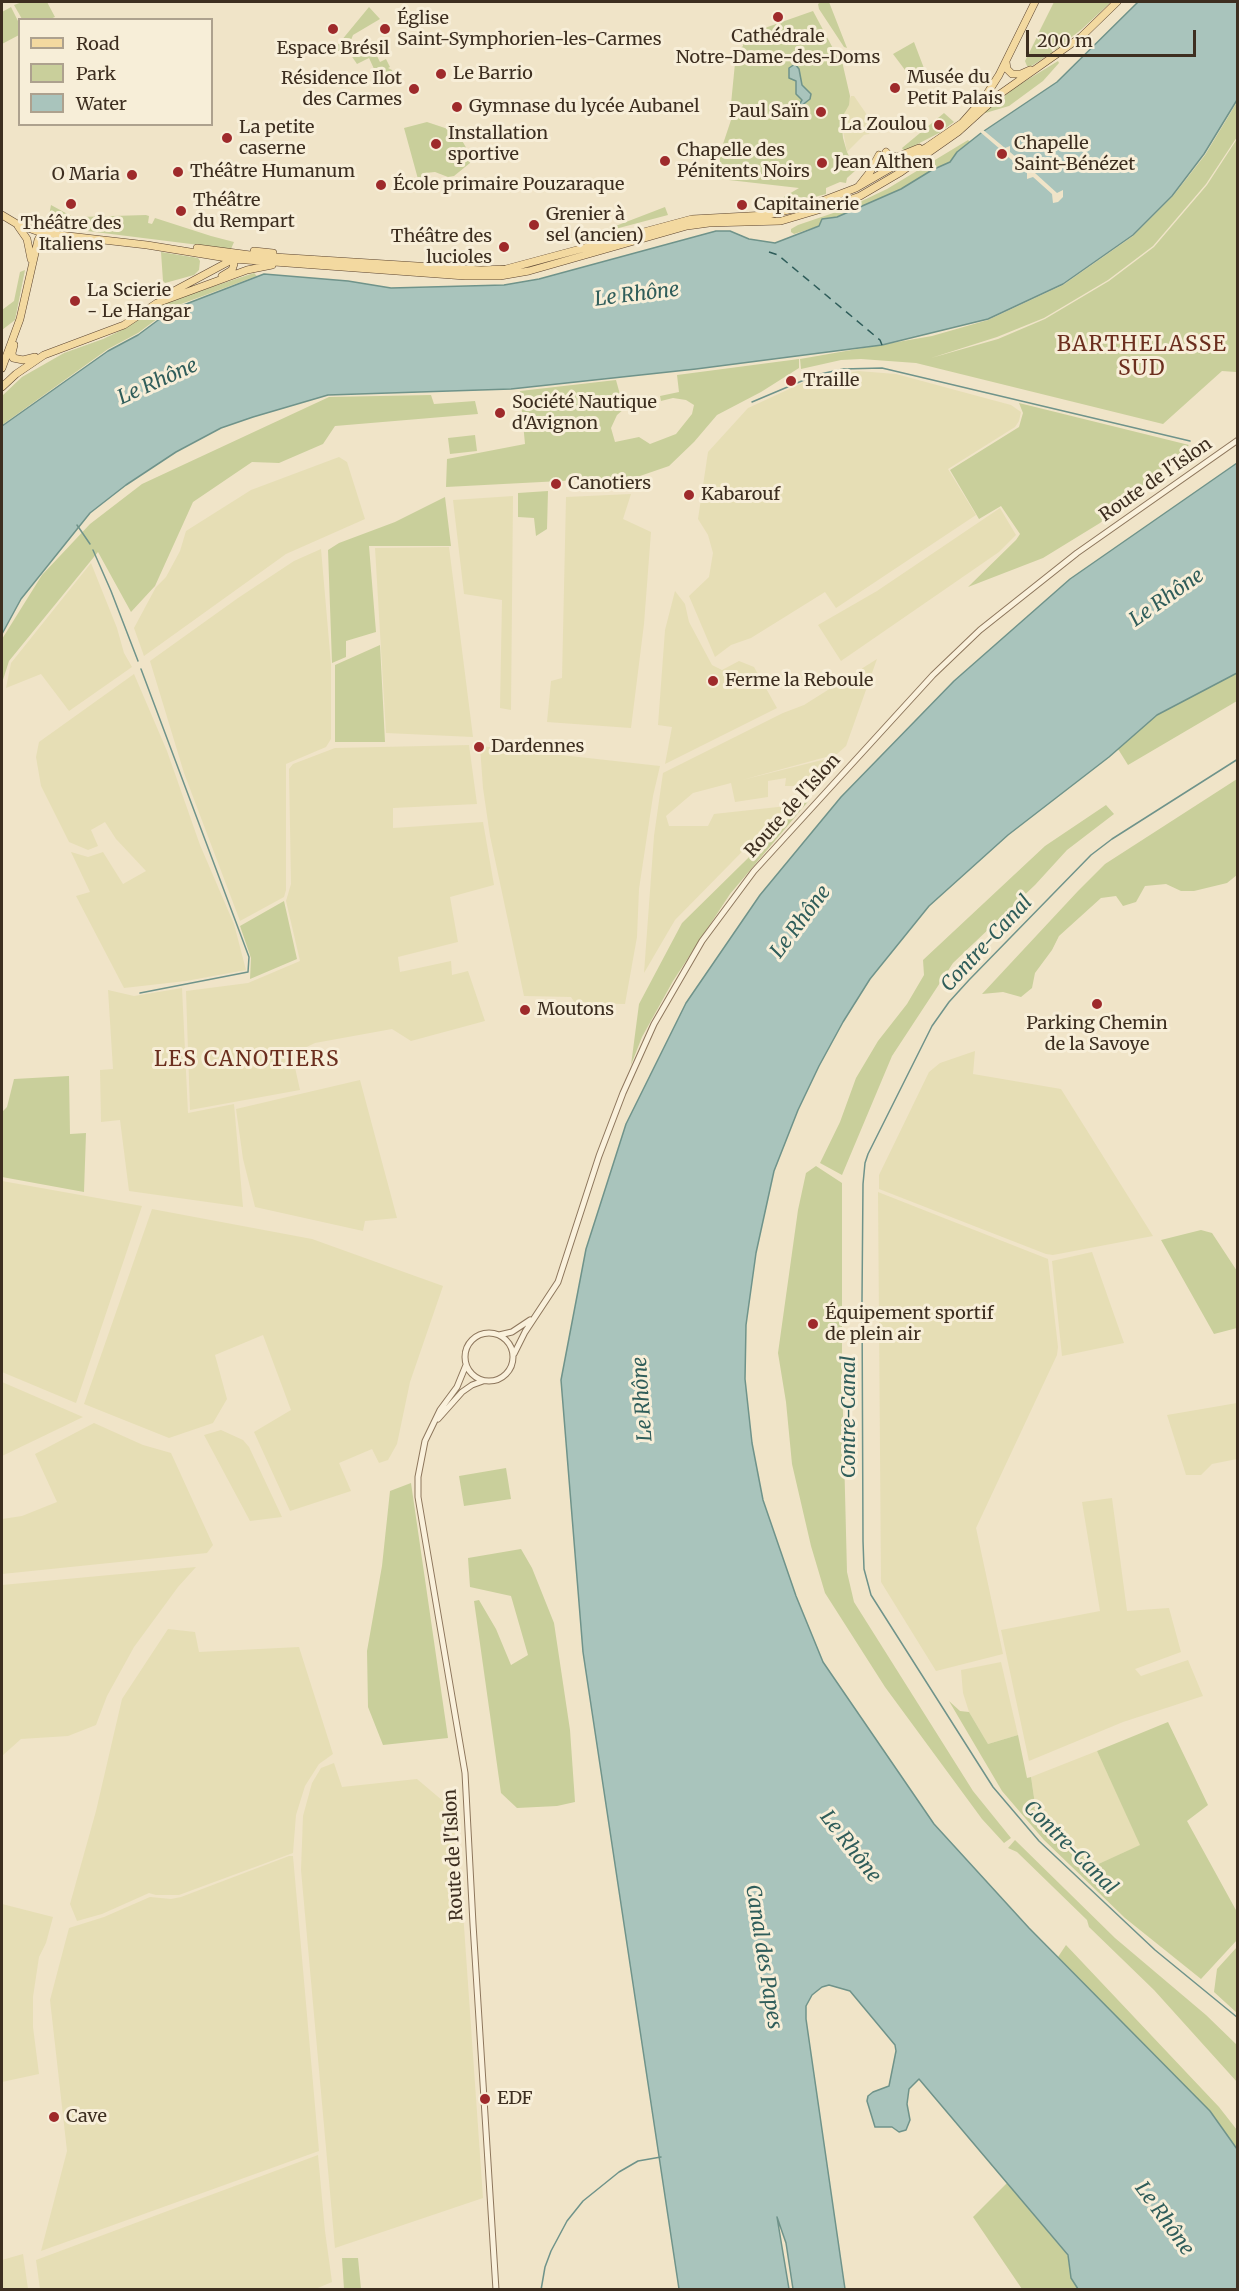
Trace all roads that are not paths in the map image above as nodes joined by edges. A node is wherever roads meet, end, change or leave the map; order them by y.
1 (1035, 2) edge
2 (1117, 2) edge
3 (1006, 62) junction
4 (1043, 65) junction
5 (1021, 74) junction
6 (999, 75) junction
7 (964, 124) junction
8 (943, 137) junction
9 (882, 154) junction
10 (888, 170) junction
11 (901, 172) junction
12 (876, 187) junction
13 (856, 188) junction
14 (3, 213) edge
15 (17, 224) junction
16 (42, 233) junction
17 (217, 251) junction
18 (254, 251) dead end
19 (231, 260) junction
20 (335, 260) junction
21 (299, 264) junction
22 (31, 268) junction
23 (184, 292) junction
24 (16, 328) junction
25 (110, 330) junction
26 (44, 355) junction
27 (2, 368) edge
28 (2, 387) edge
29 (1238, 440) edge
30 (534, 1317) junction
31 (499, 1335) junction
32 (514, 1354) junction
33 (466, 1365) junction
34 (484, 1381) junction
35 (433, 1425) junction
36 (496, 2289) edge

1 - 3 main road
2 - 4 main road
3 - 5 main road
3 - 6 main road
4 - 5 main road
4 - 7 main road
5 - 6 main road
6 - 7 main road
7 - 8 main road
7 - 11 main road
8 - 9 main road
8 - 10 main road
9 - 10 main road
9 - 13 main road
10 - 11 main road
10 - 12 main road
10 - 13 main road
11 - 12 main road
12 - 21 main road
13 - 20 main road
14 - 15 main road
14 - 17 main road
15 - 16 main road
15 - 22 main road
16 - 19 main road
16 - 22 main road
17 - 19 main road
17 - 20 main road
18 - 20 main road
19 - 21 main road
19 - 23 main road
19 - 25 main road
21 - 23 main road
22 - 24 main road
23 - 25 main road
24 - 26 main road
24 - 27 main road
25 - 26 main road
26 - 28 main road
29 - 30 street, Route de l'Islon
30 - 31 street, Route de l'Islon
30 - 32 street, Route de l'Islon
31 - 32 street
31 - 33 street
32 - 34 street
33 - 34 street
33 - 35 street, Route de l'Islon
34 - 35 street, Route de l'Islon
35 - 36 street, Route de l'Islon

